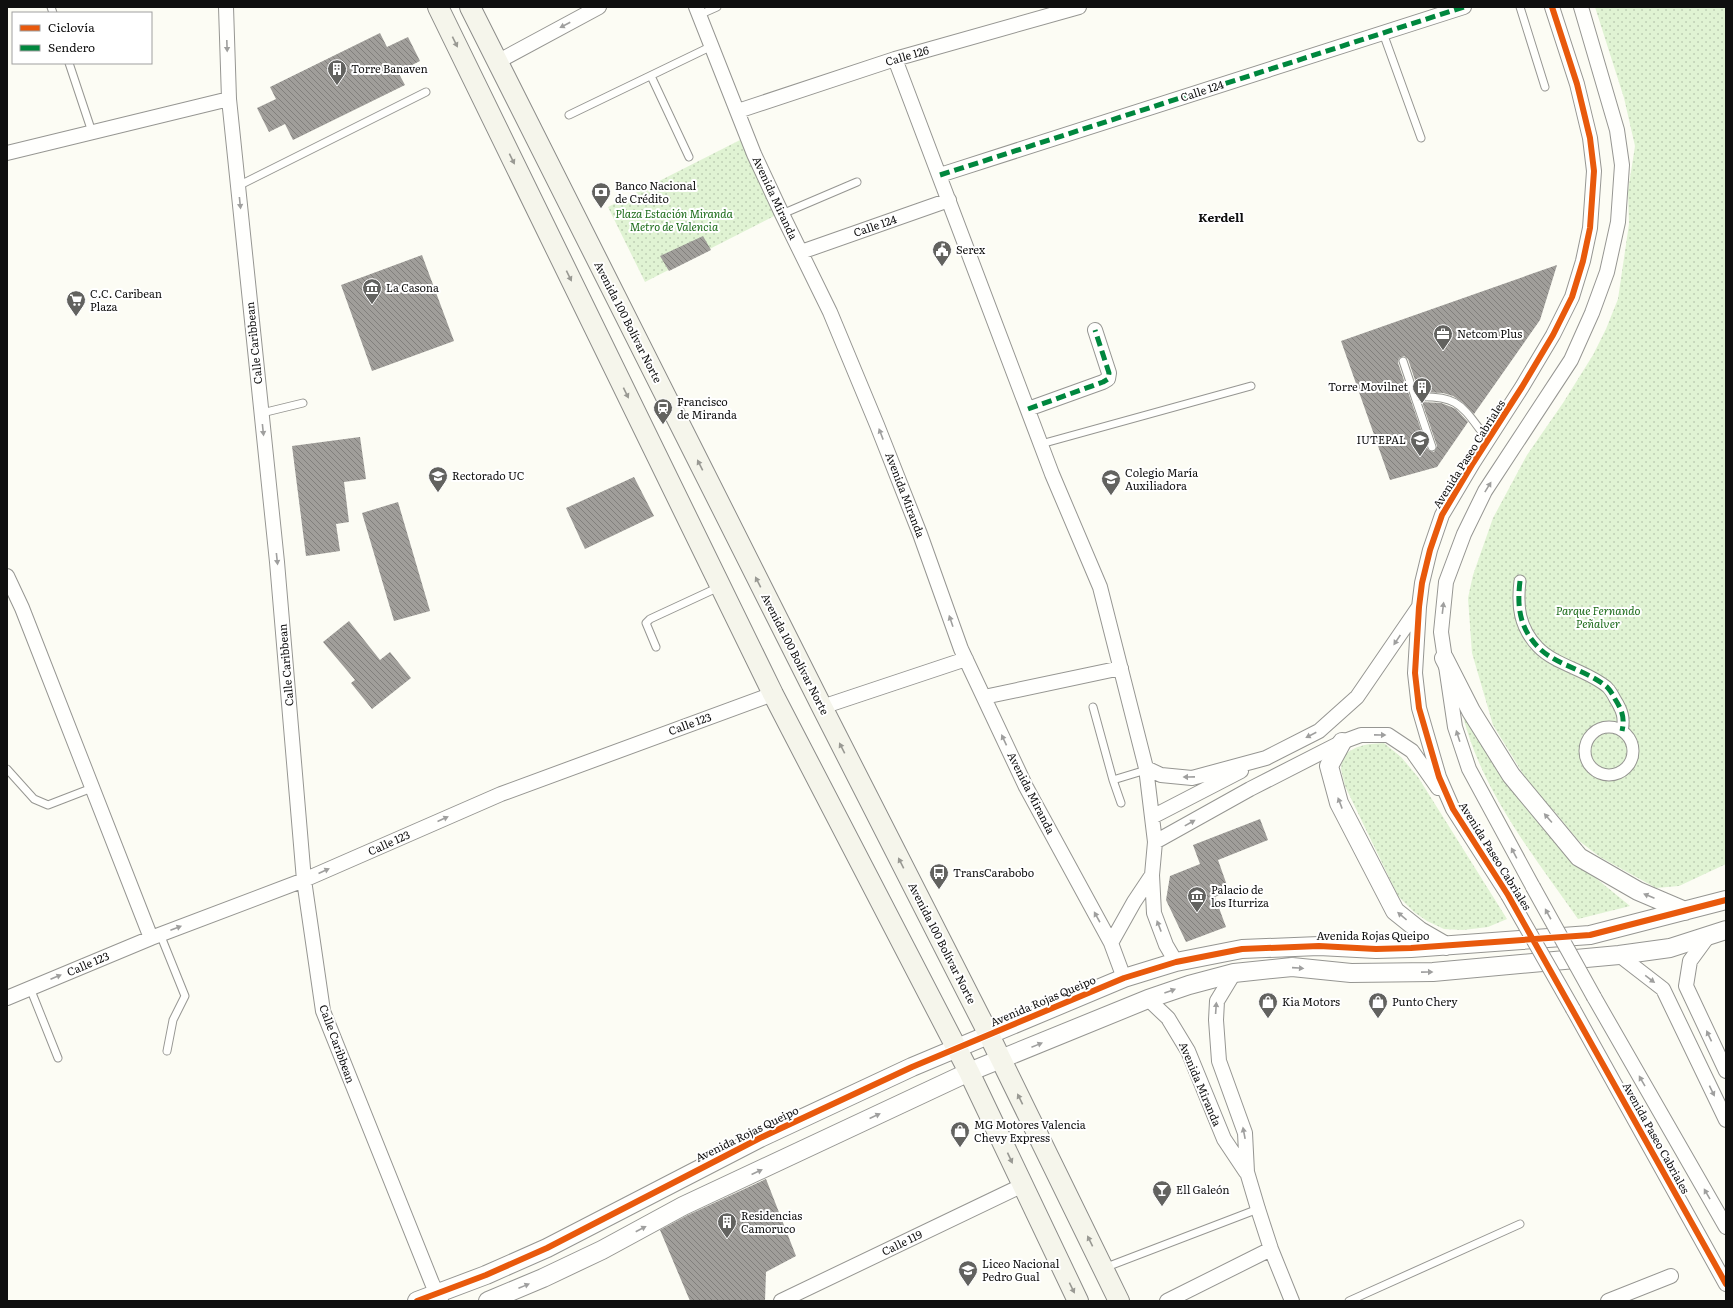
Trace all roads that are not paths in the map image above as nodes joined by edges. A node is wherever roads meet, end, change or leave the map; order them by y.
1 (226, 7) edge
2 (438, 7) edge
3 (470, 7) edge
4 (599, 7) edge
5 (717, 7) edge
6 (1079, 7) edge
7 (1464, 7) edge
8 (1520, 7) edge
9 (1552, 7) edge
10 (1581, 7) edge
11 (697, 11) edge
12 (1383, 33) junction
13 (712, 46) junction
14 (896, 59) junction
15 (497, 62) junction
16 (69, 64) edge
17 (651, 76) junction
18 (1545, 87) dead end
19 (426, 92) dead end
20 (229, 99) junction
21 (738, 111) junction
22 (569, 115) dead end
23 (92, 132) junction
24 (1421, 138) dead end
25 (7, 153) edge
26 (689, 157) dead end
27 (940, 175) junction
28 (857, 182) dead end
29 (238, 186) junction
30 (949, 200) junction
31 (782, 214) junction
32 (801, 252) junction
33 (1095, 330) dead end
34 (1403, 361) dead end
35 (1251, 386) dead end
36 (1415, 397) junction
37 (303, 403) dead end
38 (1028, 410) junction
39 (262, 413) junction
40 (1488, 440) junction
41 (1041, 444) junction
42 (1432, 446) dead end
43 (7, 576) edge
44 (1520, 581) dead end
45 (721, 586) junction
46 (1419, 608) junction
47 (656, 647) dead end
48 (1444, 658) junction
49 (966, 659) junction
50 (1121, 668) junction
51 (773, 694) junction
52 (984, 697) junction
53 (822, 707) junction
54 (1093, 707) dead end
55 (1622, 731) junction
56 (1342, 742) junction
57 (1266, 758) junction
58 (7, 769) edge
59 (1146, 769) junction
60 (1113, 780) junction
61 (92, 788) junction
62 (1121, 803) dead end
63 (1453, 809) junction
64 (1152, 817) junction
65 (1156, 842) junction
66 (1152, 875) junction
67 (304, 880) junction
68 (1723, 901) edge
69 (1685, 911) junction
70 (1718, 933) edge
71 (156, 936) junction
72 (1111, 943) junction
73 (1446, 946) junction
74 (1619, 956) junction
75 (1176, 962) junction
76 (1234, 974) junction
77 (1124, 978) junction
78 (30, 988) junction
79 (7, 998) edge
80 (1148, 999) junction
81 (989, 1035) junction
82 (957, 1048) junction
83 (167, 1051) dead end
84 (58, 1058) dead end
85 (1001, 1060) junction
86 (1726, 1071) edge
87 (969, 1072) junction
88 (1726, 1120) edge
89 (1246, 1172) junction
90 (1023, 1186) junction
91 (1258, 1209) junction
92 (1520, 1224) dead end
93 (1726, 1227) edge
94 (1271, 1249) junction
95 (1103, 1268) junction
96 (1671, 1276) dead end
97 (1726, 1284) edge
98 (439, 1297) edge
99 (417, 1301) edge
100 (488, 1301) edge
101 (781, 1301) edge
102 (1078, 1301) edge
103 (1119, 1301) edge
104 (1167, 1301) edge
105 (1292, 1301) edge
106 (1349, 1301) edge
107 (1608, 1301) edge

1 -> 20 street, Calle Caribbean
2 -> 45 main road
3 - 15 main road, Avenida 100 Bolívar Norte
4 -> 15 street
5 - 11 lane
6 - 14 street, Calle 126
7 - 12 street, Calle 124
8 - 18 lane
9 - 40 street, Avenida Paseo Cabriales
48 -> 10 street, Avenida Paseo Cabriales
11 - 13 street, Avenida Miranda
12 - 24 lane
12 - 27 street, Calle 124
13 - 17 lane
13 - 21 street, Avenida Miranda
14 - 21 street, Calle 126
14 - 27 street
53 -> 15 main road, Avenida 100 Bolívar Norte
16 - 23 lane
17 - 22 lane
17 - 26 lane
19 - 29 lane
20 - 23 street
20 - 29 street, Calle Caribbean
21 - 31 street, Avenida Miranda
23 - 25 street
27 - 30 street
28 - 31 lane
29 -> 39 street, Calle Caribbean
30 - 32 street, Calle 124
30 - 38 street
31 - 32 street, Avenida Miranda
49 -> 32 street, Avenida Miranda
33 - 38 street
34 - 36 lane
35 - 41 lane
36 - 40 lane
36 - 42 lane
37 - 39 lane
38 - 41 street
39 -> 67 street, Calle Caribbean
40 - 46 street, Avenida Paseo Cabriales
41 - 50 street
43 - 61 street
44 - 55 street
45 - 47 lane
45 - 51 main road
46 -> 57 street
46 - 63 street, Avenida Paseo Cabriales
69 -> 48 street
93 -> 48 street, Avenida Paseo Cabriales, bridge
49 - 52 street, Avenida Miranda
49 - 53 street
50 - 52 street
50 - 59 street
67 -> 51 street, Calle 123
51 - 82 main road
72 -> 52 street, Avenida Miranda
81 -> 53 main road, Avenida 100 Bolívar Norte
54 - 60 lane
55 - 55 street
56 -> 63 street
65 -> 56 street
73 -> 56 street
57 -> 59 street
57 - 64 street
58 - 61 lane
59 - 60 lane
59 - 64 street
60 - 62 lane
61 - 71 street
63 - 97 street, Avenida Paseo Cabriales, bridge
64 - 65 street
65 - 66 street
66 - 72 street
75 -> 66 street
71 -> 67 street, Calle 123
67 - 98 street, Calle Caribbean
68 - 69 street, Avenida Rojas Queipo
69 - 73 street, Avenida Rojas Queipo
70 - 74 street
86 -> 70 street
78 -> 71 street, Calle 123
71 - 83 lane
72 - 77 street, Avenida Miranda
73 - 75 street, Avenida Rojas Queipo
76 -> 74 street
74 -> 88 street
75 - 77 street, Avenida Rojas Queipo
80 -> 76 street
89 -> 76 street, Avenida Miranda
77 - 81 street, Avenida Rojas Queipo
78 - 79 street, Calle 123
78 - 84 lane
85 -> 80 street
80 - 89 street, Avenida Miranda
81 - 82 street, Avenida Rojas Queipo
81 - 85 main road, Avenida 100 Bolívar Norte
82 - 87 main road
82 - 98 street, Avenida Rojas Queipo
85 - 87 street
95 -> 85 main road, Avenida 100 Bolívar Norte
87 -> 90 main road
100 -> 87 street
89 - 91 street, Avenida Miranda
90 - 101 street, Calle 119
90 -> 102 main road
91 - 94 street, Avenida Miranda
91 - 95 lane
92 - 106 lane
94 - 104 street
94 - 105 street, Avenida Miranda
95 - 103 main road, Avenida 100 Bolívar Norte
96 - 107 street
98 - 99 street, Avenida Rojas Queipo

